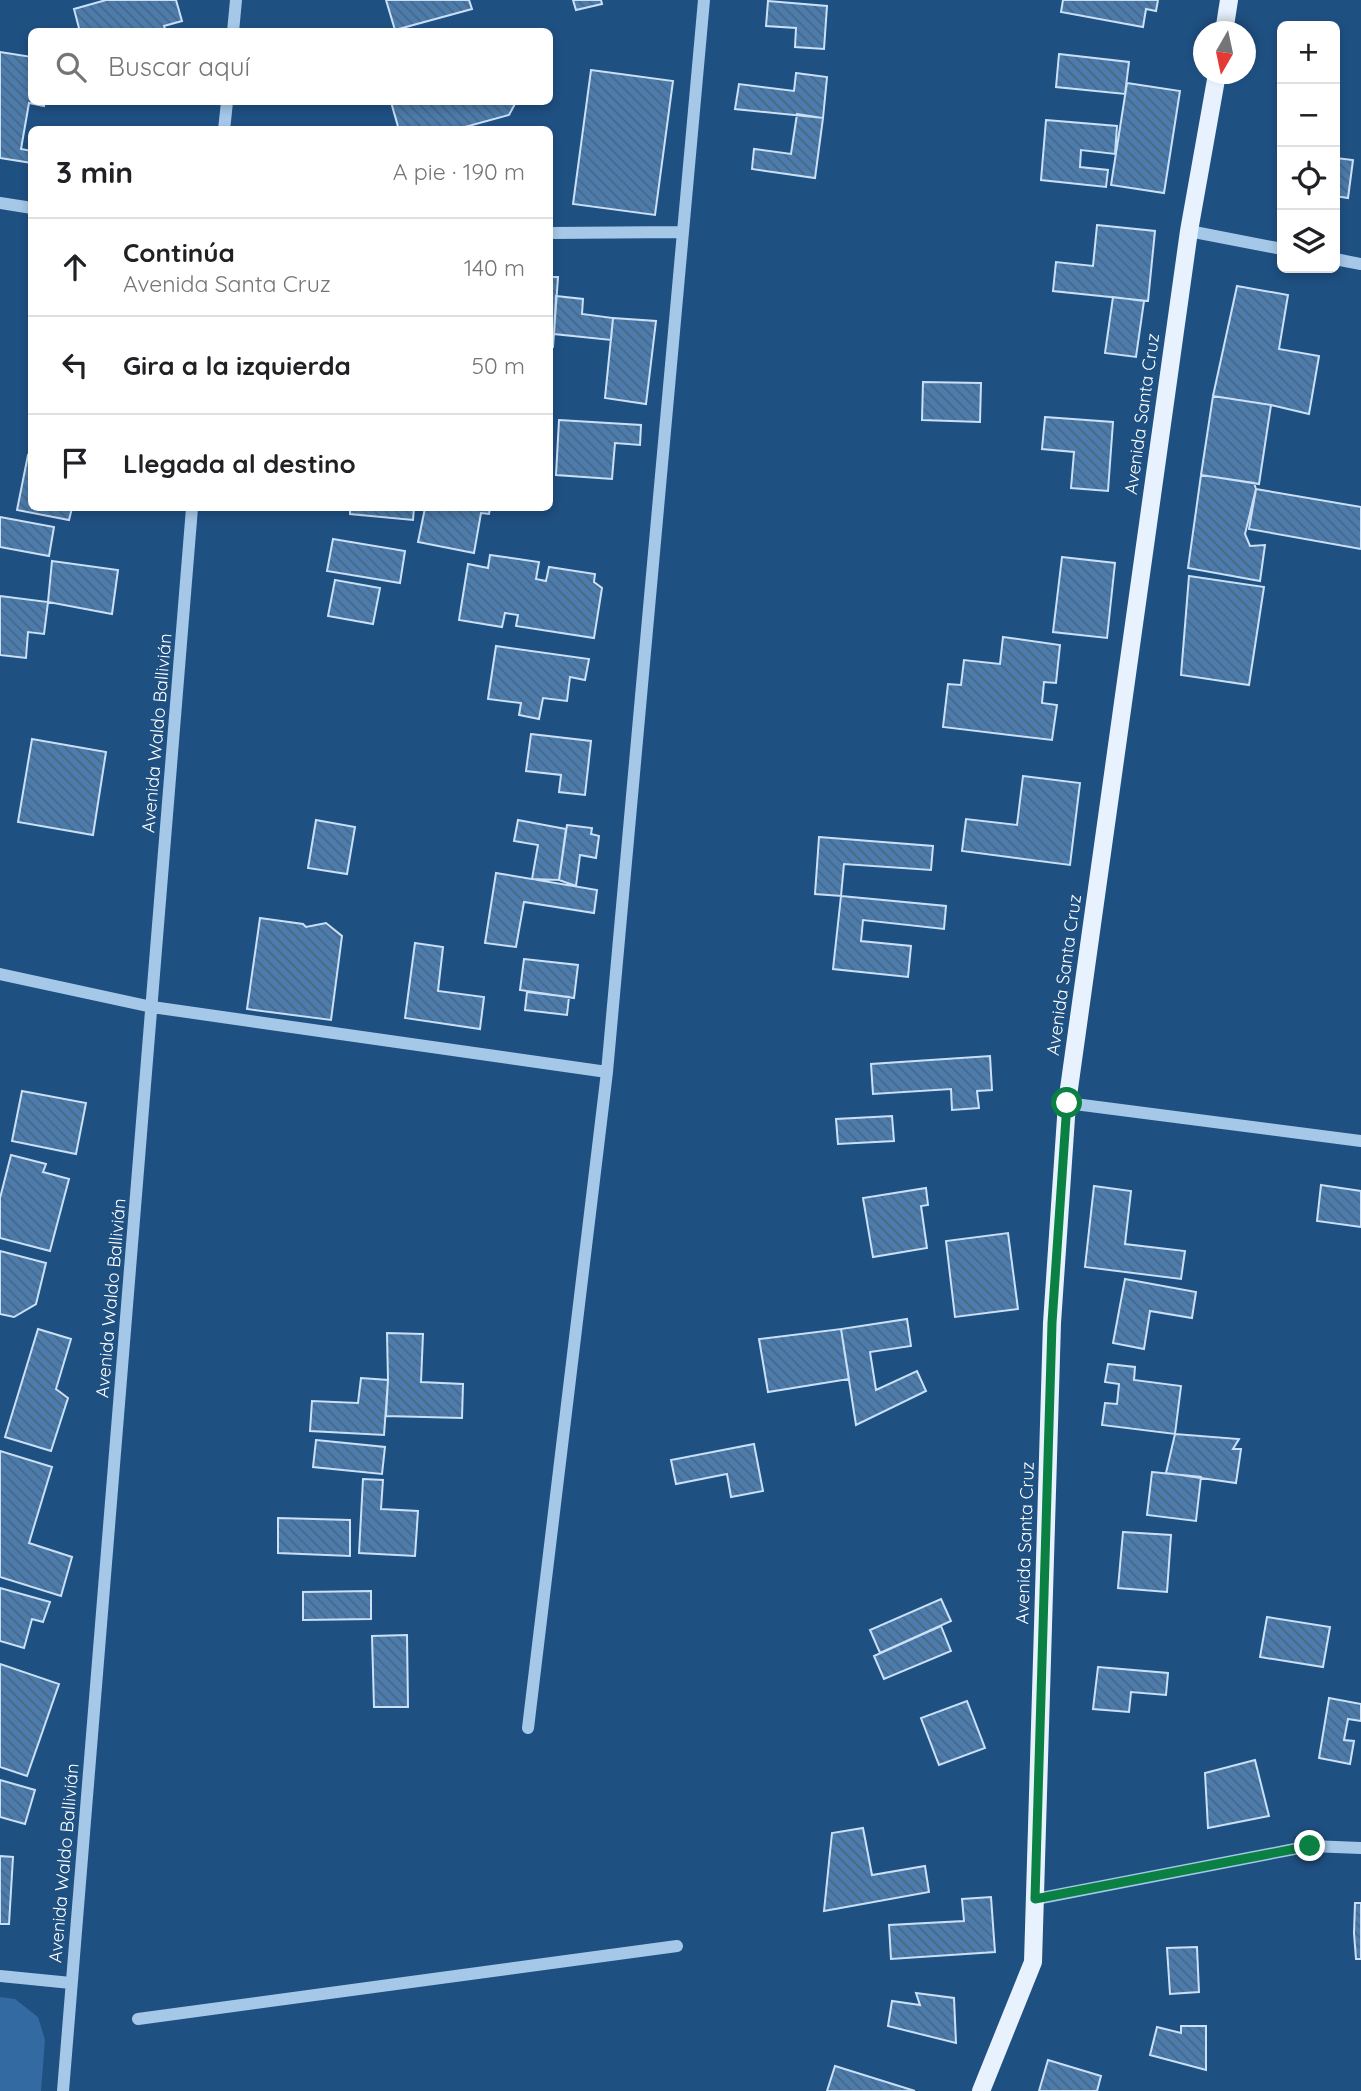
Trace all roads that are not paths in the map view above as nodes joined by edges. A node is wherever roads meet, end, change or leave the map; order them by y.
1 (236, 0) edge
2 (705, 0) edge
3 (1229, 0) edge
4 (1226, 21) edge
5 (233, 28) edge
6 (1215, 84) edge
7 (227, 105) edge
8 (224, 126) edge
9 (0, 203) edge
10 (28, 207) edge
11 (682, 232) junction
12 (1189, 232) junction
13 (553, 233) edge
14 (1277, 248) edge
15 (1340, 260) edge
16 (1361, 264) edge
17 (192, 511) edge
18 (0, 974) edge
19 (152, 1007) junction
20 (607, 1072) junction
21 (1067, 1103) junction
22 (1361, 1141) edge
23 (528, 1728) dead end
24 (1361, 1848) edge
25 (1035, 1899) junction
26 (677, 1946) dead end
27 (0, 1976) edge
28 (71, 1983) junction
29 (138, 2019) dead end
30 (63, 2091) edge
31 (981, 2091) edge

1 - 5 street
2 - 11 street
3 - 4 main road
6 - 12 main road, Avenida Santa Cruz
7 - 8 street
9 - 10 street
11 - 13 street
11 - 20 street
12 - 14 street
12 - 21 main road, Avenida Santa Cruz
15 - 16 street
17 - 19 street, Avenida Waldo Ballivián
18 - 19 street
19 - 20 street
19 - 28 street, Avenida Waldo Ballivián
20 - 23 street
21 - 22 street
21 - 25 main road, Avenida Santa Cruz
24 - 25 street
25 - 31 main road, Avenida Santa Cruz
26 - 29 street
27 - 28 street
28 - 30 street, Avenida Waldo Ballivián

